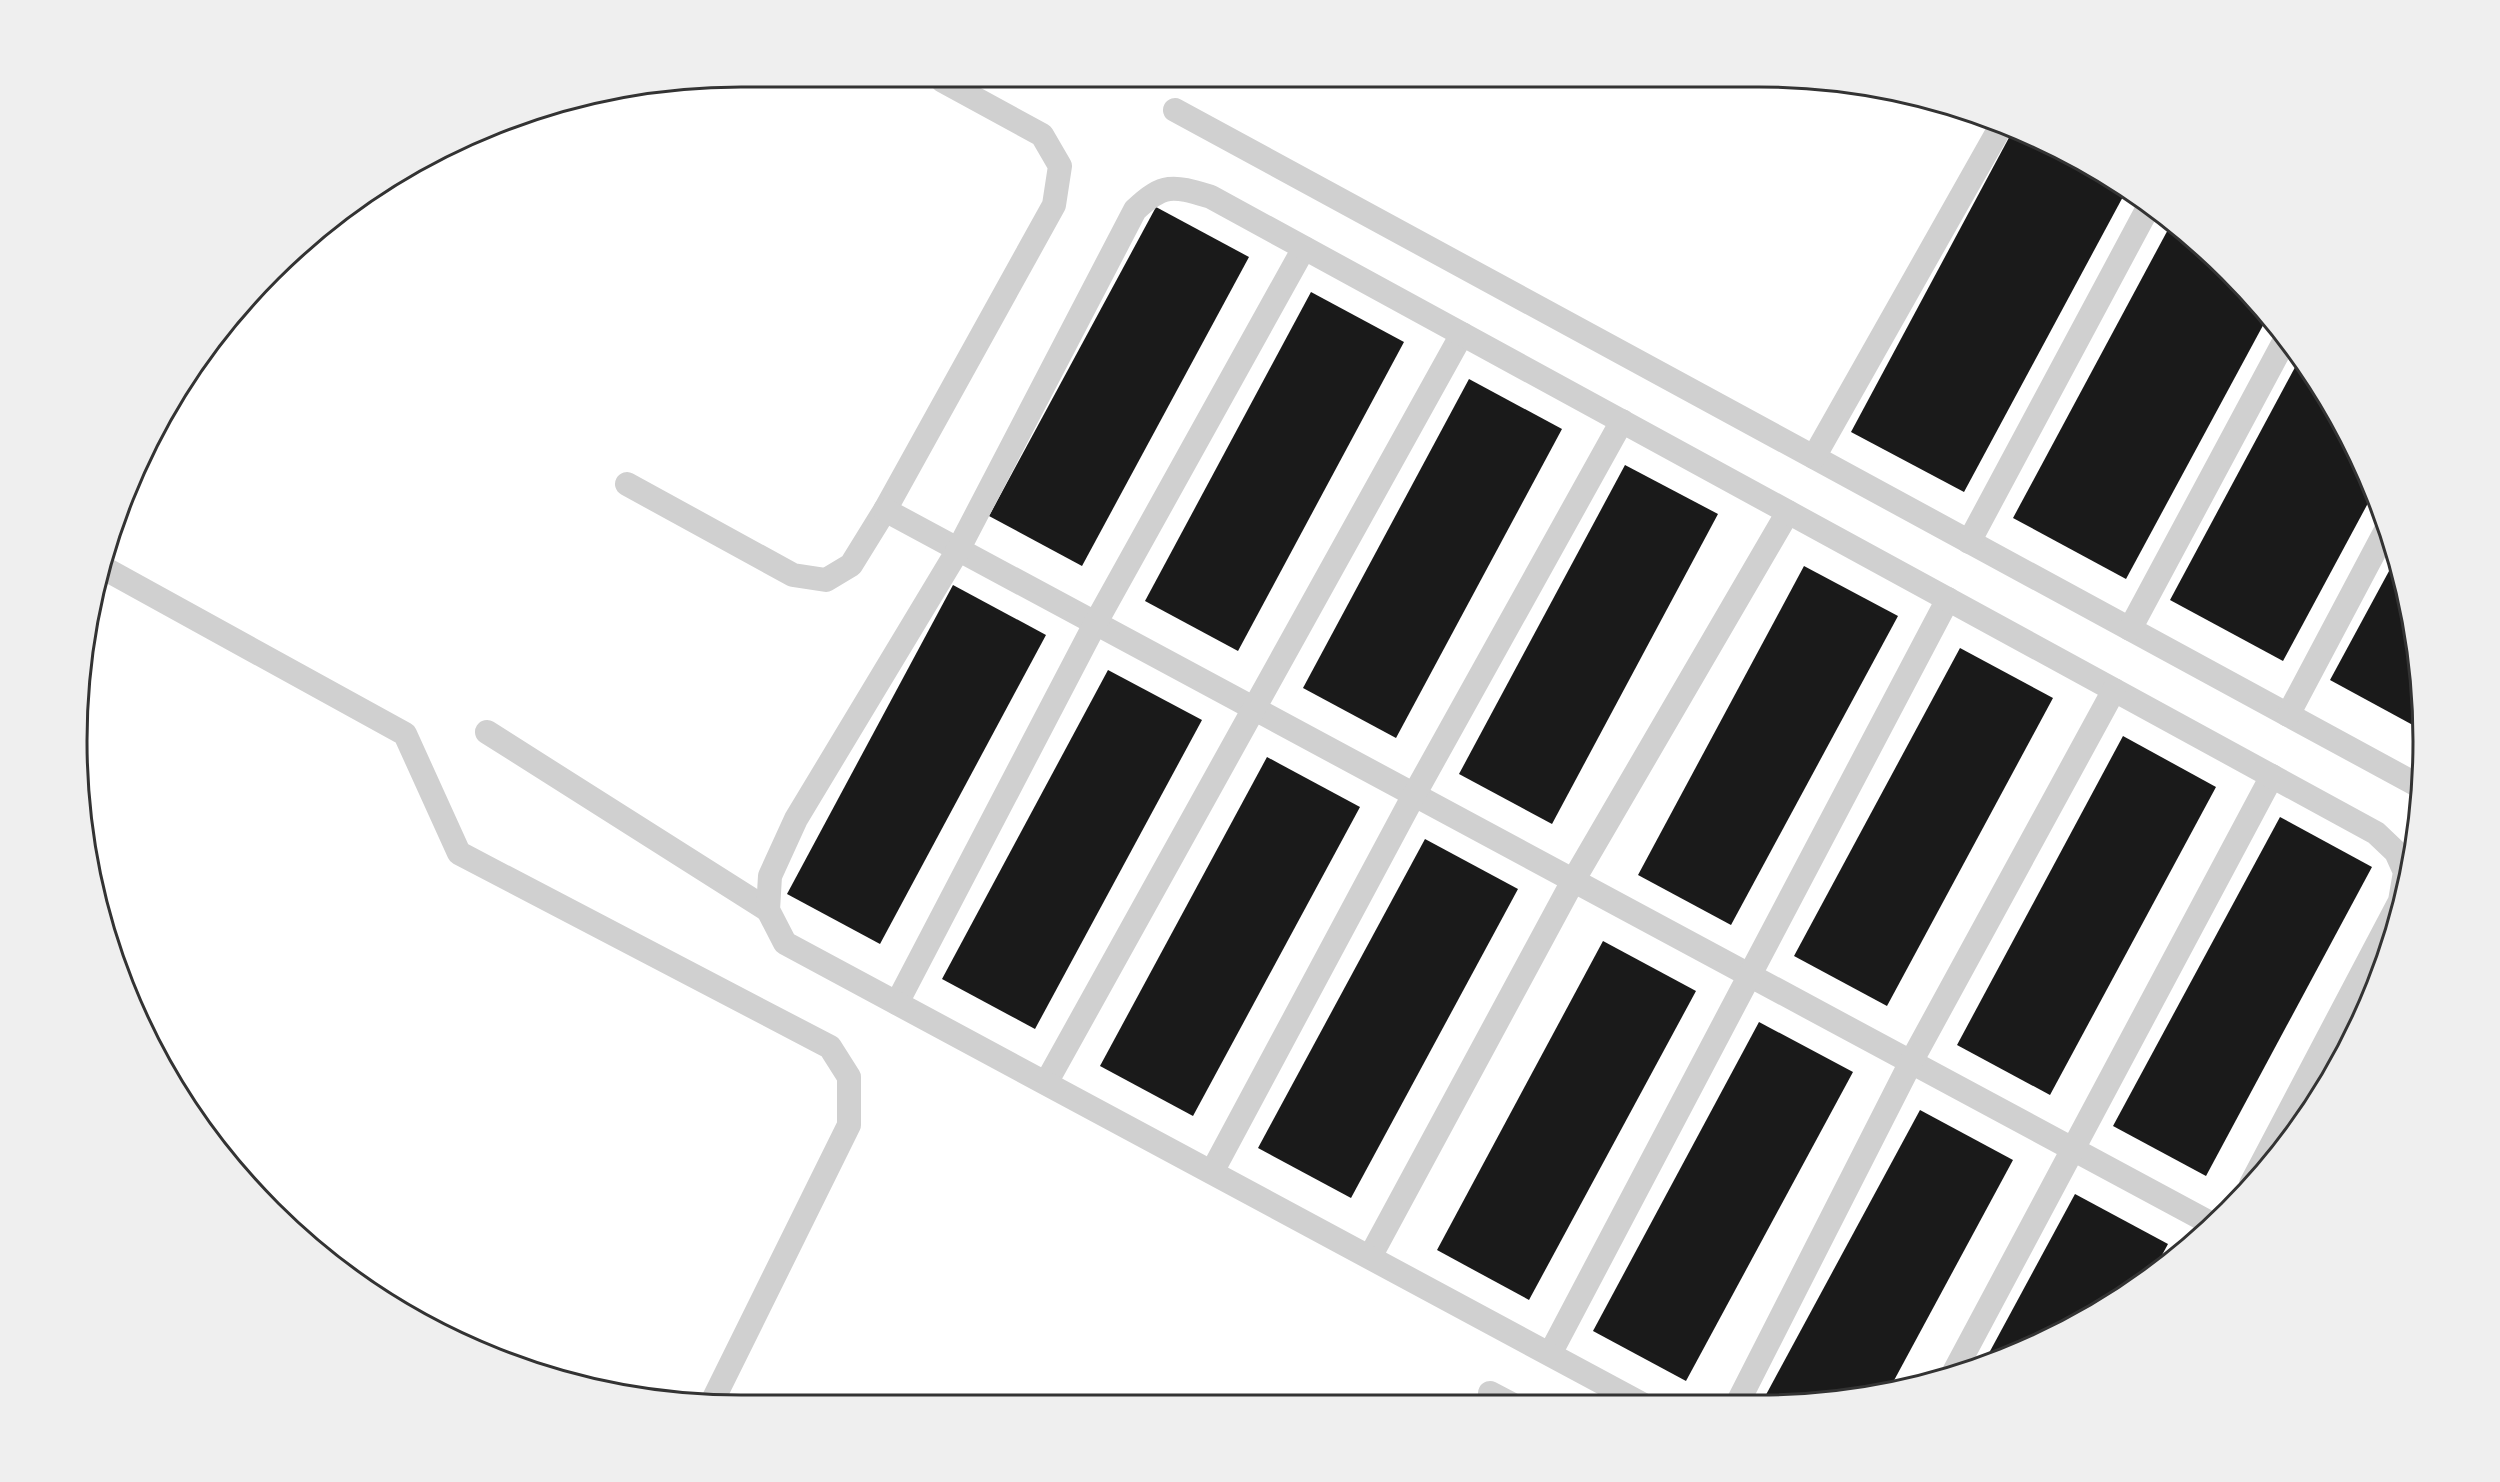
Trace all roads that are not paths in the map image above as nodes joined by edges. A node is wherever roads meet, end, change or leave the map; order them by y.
1 (954, 87) edge
2 (1175, 110) dead end
3 (1997, 133) edge
4 (2145, 213) edge
5 (1304, 248) junction
6 (1462, 334) junction
7 (2281, 347) edge
8 (1622, 422) junction
9 (1814, 458) junction
10 (627, 484) dead end
11 (885, 510) junction
12 (1788, 512) junction
13 (2381, 540) edge
14 (1969, 542) junction
15 (958, 550) junction
16 (109, 572) edge
17 (1948, 599) junction
18 (1095, 624) junction
19 (2130, 629) junction
20 (2114, 690) junction
21 (1252, 709) junction
22 (2288, 715) junction
23 (487, 732) dead end
24 (2272, 776) junction
25 (2412, 782) edge
26 (1414, 795) junction
27 (2401, 863) edge
28 (1573, 881) junction
29 (768, 910) junction
30 (2384, 933) edge
31 (1749, 975) junction
32 (897, 1003) junction
33 (1911, 1062) junction
34 (1046, 1083) junction
35 (2072, 1149) junction
36 (2269, 1150) edge
37 (1212, 1172) junction
38 (2204, 1220) edge
39 (1370, 1257) junction
40 (1550, 1354) junction
41 (1959, 1363) edge
42 (716, 1394) edge
43 (1625, 1395) edge
44 (1742, 1395) edge

1 - 11 lane
2 - 9 lane
3 - 9 lane
4 - 14 lane
5 - 6 lane
5 - 15 lane
5 - 18 lane
6 - 8 lane
6 - 21 lane
7 - 19 lane
8 - 12 lane
8 - 26 lane
9 - 14 lane
10 - 11 lane
11 - 15 lane
12 - 17 lane
12 - 28 lane
13 - 22 lane
14 - 19 lane
15 - 18 lane
15 - 29 lane
16 - 42 lane
17 - 20 lane
17 - 31 lane
18 - 21 lane
18 - 32 lane
19 - 22 lane
20 - 24 lane
20 - 33 lane
21 - 26 lane
21 - 34 lane
22 - 25 lane
23 - 29 lane
24 - 27 lane
24 - 35 lane
26 - 28 lane
26 - 37 lane
28 - 31 lane
28 - 39 lane
29 - 32 lane
30 - 36 lane
31 - 33 lane
31 - 40 lane
32 - 34 lane
33 - 35 lane
33 - 44 lane
34 - 37 lane
35 - 38 lane
35 - 41 lane
37 - 39 lane
39 - 40 lane
40 - 43 lane

